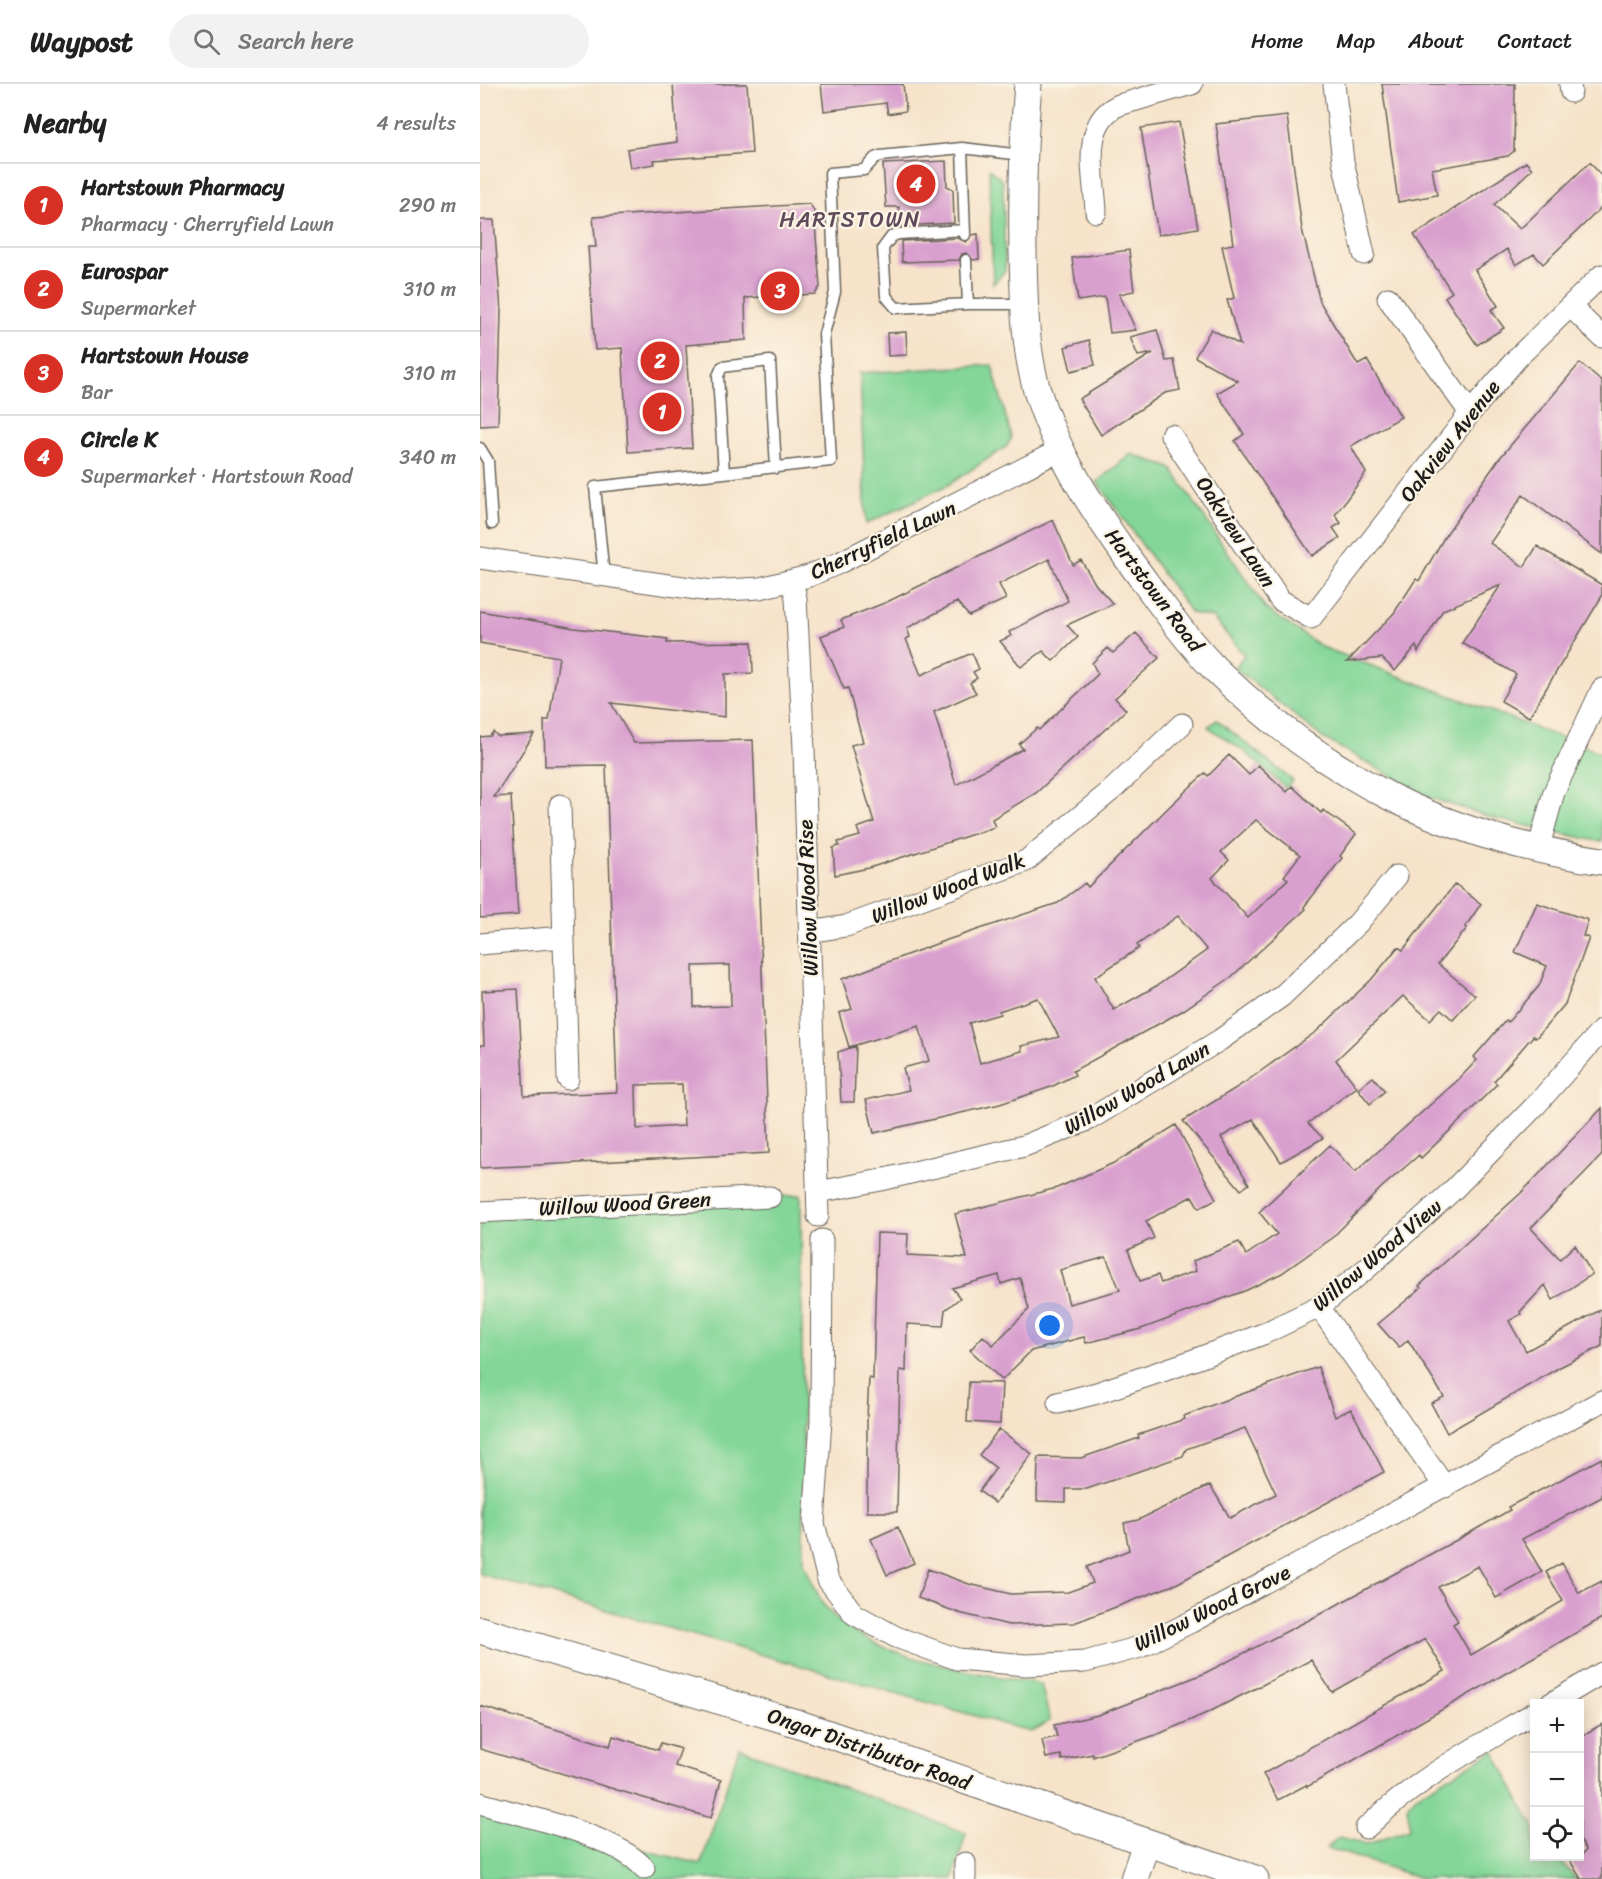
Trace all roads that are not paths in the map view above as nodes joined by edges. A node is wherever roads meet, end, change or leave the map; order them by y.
1 (1028, 84) edge
2 (1192, 84) edge
3 (1334, 84) edge
4 (962, 148) junction
5 (1022, 154) junction
6 (1096, 212) dead end
7 (1364, 254) dead end
8 (966, 260) dead end
9 (1602, 275) edge
10 (1388, 298) dead end
11 (968, 304) junction
12 (1023, 304) junction
13 (1570, 306) junction
14 (1602, 337) edge
15 (1470, 413) junction
16 (1171, 435) dead end
17 (480, 448) edge
18 (1060, 450) junction
19 (776, 468) junction
20 (724, 473) junction
21 (492, 524) dead end
22 (480, 558) edge
23 (604, 577) junction
24 (792, 581) junction
25 (1311, 618) joint
26 (1602, 689) edge
27 (1182, 724) dead end
28 (560, 805) dead end
29 (1538, 850) junction
30 (1602, 861) edge
31 (1397, 876) dead end
32 (809, 932) junction
33 (562, 937) junction
34 (480, 944) edge
35 (1602, 1029) edge
36 (568, 1079) dead end
37 (818, 1192) junction
38 (770, 1197) dead end
39 (480, 1212) edge
40 (818, 1216) dead end
41 (822, 1240) dead end
42 (1319, 1307) junction
43 (1602, 1401) edge
44 (1058, 1403) dead end
45 (1445, 1488) junction
46 (480, 1630) edge
47 (1602, 1673) edge
48 (1558, 1699) edge
49 (1530, 1715) edge
50 (480, 1803) edge
51 (1366, 1828) dead end
52 (1146, 1843) junction
53 (644, 1868) dead end
54 (1134, 1879) edge
55 (1255, 1879) edge

1 - 5 street, Hartstown Road
2 - 6 street
3 - 7 street
4 - 5 lane
4 - 11 lane
4 - 19 lane
5 - 12 street, Hartstown Road
8 - 11 lane
9 - 13 street, Oakview Avenue
10 - 15 street
11 - 12 lane
12 - 18 street, Hartstown Road
13 - 14 street
13 - 15 street, Oakview Avenue
15 - 25 street, Oakview Avenue
16 - 25 street, Oakview Lawn
17 - 21 lane
18 - 24 street, Cherryfield Lawn
18 - 29 street, Hartstown Road
19 - 20 lane
19 - 20 lane
20 - 23 lane
22 - 23 street, Cherryfield Lawn
23 - 24 street, Cherryfield Lawn
24 - 32 street, Willow Wood Rise
26 - 29 street
27 - 32 street, Willow Wood Walk
28 - 33 street
29 - 30 street, Hartstown Road
31 - 37 street, Willow Wood Lawn
32 - 37 street, Willow Wood Rise
33 - 34 street
33 - 36 street
35 - 42 street, Willow Wood View
37 - 40 street, Willow Wood Rise
38 - 39 street, Willow Wood Green
41 - 45 street, Willow Wood Grove
42 - 44 street, Willow Wood View
42 - 45 street
43 - 45 street, Willow Wood Grove
46 - 52 street, Ongar Distributor Road
47 - 48 street
49 - 51 street
50 - 53 street
52 - 54 street
52 - 55 street, Ongar Distributor Road

